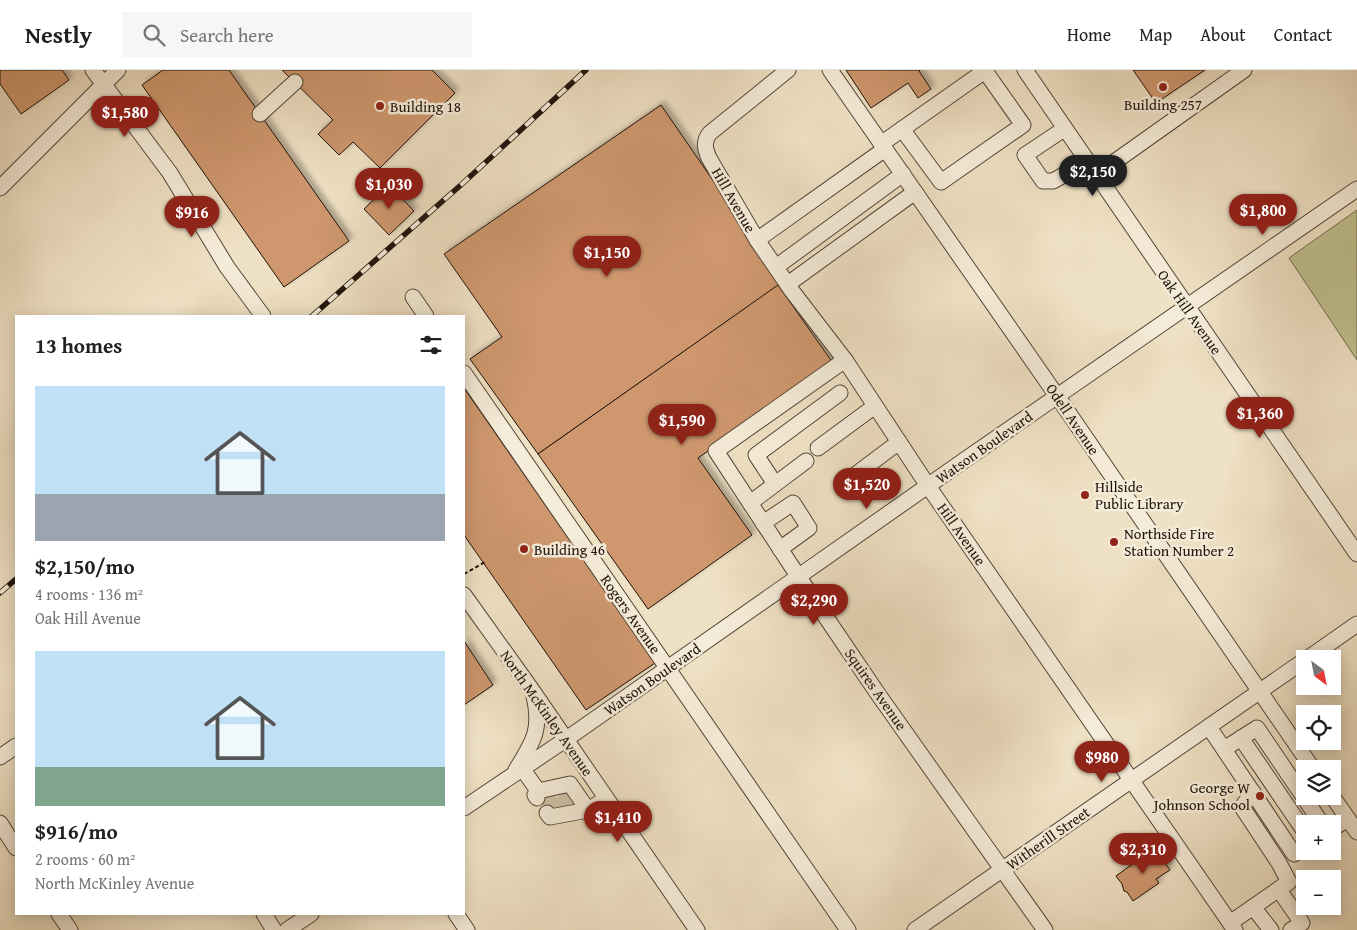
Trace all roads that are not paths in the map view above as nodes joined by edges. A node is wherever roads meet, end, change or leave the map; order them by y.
1 (93, 70) edge
2 (118, 70) edge
3 (788, 70) edge
4 (830, 70) edge
5 (986, 70) edge
6 (1025, 70) edge
7 (1244, 70) edge
8 (295, 82) dead end
9 (103, 84) junction
10 (260, 114) dead end
11 (902, 129) junction
12 (1064, 129) junction
13 (883, 146) junction
14 (1087, 162) junction
15 (903, 174) junction
16 (1096, 175) junction
17 (0, 188) edge
18 (1357, 189) edge
19 (915, 192) junction
20 (757, 240) junction
21 (776, 267) junction
22 (788, 284) junction
23 (413, 297) dead end
24 (1187, 307) junction
25 (262, 315) edge
26 (425, 315) edge
27 (845, 360) junction
28 (465, 374) edge
29 (840, 393) dead end
30 (1058, 396) junction
31 (875, 406) junction
32 (899, 442) junction
33 (818, 448) dead end
34 (806, 461) dead end
35 (775, 484) junction
36 (843, 484) dead end
37 (928, 486) junction
38 (750, 503) junction
39 (763, 523) junction
40 (780, 549) junction
41 (1357, 554) edge
42 (798, 576) junction
43 (465, 596) edge
44 (1357, 624) edge
45 (1320, 650) edge
46 (1296, 667) edge
47 (668, 668) junction
48 (532, 690) junction
49 (1260, 692) junction
50 (1209, 727) junction
51 (1241, 738) junction
52 (565, 740) junction
53 (15, 747) edge
54 (1224, 749) junction
55 (0, 757) edge
56 (1307, 760) edge
57 (517, 771) junction
58 (588, 772) junction
59 (1132, 780) junction
60 (1253, 792) junction
61 (606, 799) junction
62 (558, 801) junction
63 (1338, 805) edge
64 (465, 807) edge
65 (1316, 815) edge
66 (1296, 819) edge
67 (1348, 819) junction
68 (0, 823) edge
69 (1341, 823) edge
70 (1357, 832) edge
71 (1296, 845) edge
72 (15, 846) edge
73 (1296, 852) edge
74 (1279, 863) junction
75 (1003, 869) junction
76 (1279, 890) junction
77 (1254, 907) junction
78 (60, 915) edge
79 (265, 915) edge
80 (310, 915) edge
81 (457, 915) edge
82 (1232, 926) edge
83 (70, 930) edge
84 (274, 930) edge
85 (287, 930) edge
86 (467, 930) edge
87 (697, 930) edge
88 (848, 930) edge
89 (915, 930) edge
90 (1045, 930) edge
91 (1271, 930) edge
92 (1291, 930) edge

1 - 9 street
2 - 9 street
3 - 20 street, Hill Avenue
4 - 13 street, Odell Avenue
5 - 11 street
5 - 11 street
6 - 12 street, Oak Hill Avenue
7 - 16 street
8 - 10 street
9 - 17 street
9 - 25 street
11 - 13 street
12 - 14 street, Oak Hill Avenue
12 - 14 street
13 - 15 street, Odell Avenue
13 - 20 street
14 - 16 street, Oak Hill Avenue
15 - 19 street, Odell Avenue
15 - 21 street
16 - 24 street, Oak Hill Avenue
18 - 24 street, Watson Boulevard
19 - 22 street
19 - 30 street, Odell Avenue
20 - 21 street, Hill Avenue
21 - 22 street, Hill Avenue
22 - 27 street, Hill Avenue
23 - 26 street
24 - 30 street, Watson Boulevard
24 - 41 street, Oak Hill Avenue
27 - 31 street, Hill Avenue
27 - 38 street, Squires Avenue
28 - 47 street, Rogers Avenue
29 - 35 street
30 - 37 street, Watson Boulevard
30 - 49 street, Odell Avenue
31 - 32 street, Hill Avenue
31 - 33 street
32 - 36 street
32 - 37 street, Hill Avenue
34 - 35 street
35 - 38 street
37 - 42 street, Watson Boulevard
37 - 59 street, Hill Avenue
38 - 39 street, Squires Avenue
39 - 40 street, Squires Avenue
39 - 40 street
40 - 42 street, Squires Avenue
42 - 47 street, Watson Boulevard
42 - 75 street, Squires Avenue
43 - 48 street, North McKinley Avenue
44 - 45 street, Witherill Street
46 - 49 street, Witherill Street
47 - 52 street, Watson Boulevard
47 - 88 street, Rogers Avenue
48 - 52 street, North McKinley Avenue
48 - 57 street
49 - 50 street, Witherill Street
49 - 56 street, Odell Avenue
50 - 54 street
50 - 59 street, Witherill Street
51 - 54 street
51 - 65 street
51 - 66 street
52 - 57 street, Watson Boulevard
52 - 58 street, North McKinley Avenue
53 - 55 street
54 - 60 street
57 - 62 street
57 - 64 street, Watson Boulevard
58 - 61 street, North McKinley Avenue
58 - 62 street
59 - 75 street, Witherill Street
59 - 82 street, Hill Avenue
60 - 71 street
60 - 74 street
61 - 62 street
61 - 87 street, North McKinley Avenue
63 - 67 street
67 - 69 street
67 - 70 street
68 - 72 street
73 - 74 street
74 - 76 street
75 - 89 street, Witherill Street
75 - 90 street, Squires Avenue
76 - 77 street
76 - 92 street
77 - 82 street
77 - 91 street
78 - 83 street
79 - 84 street
80 - 85 street
81 - 86 street

